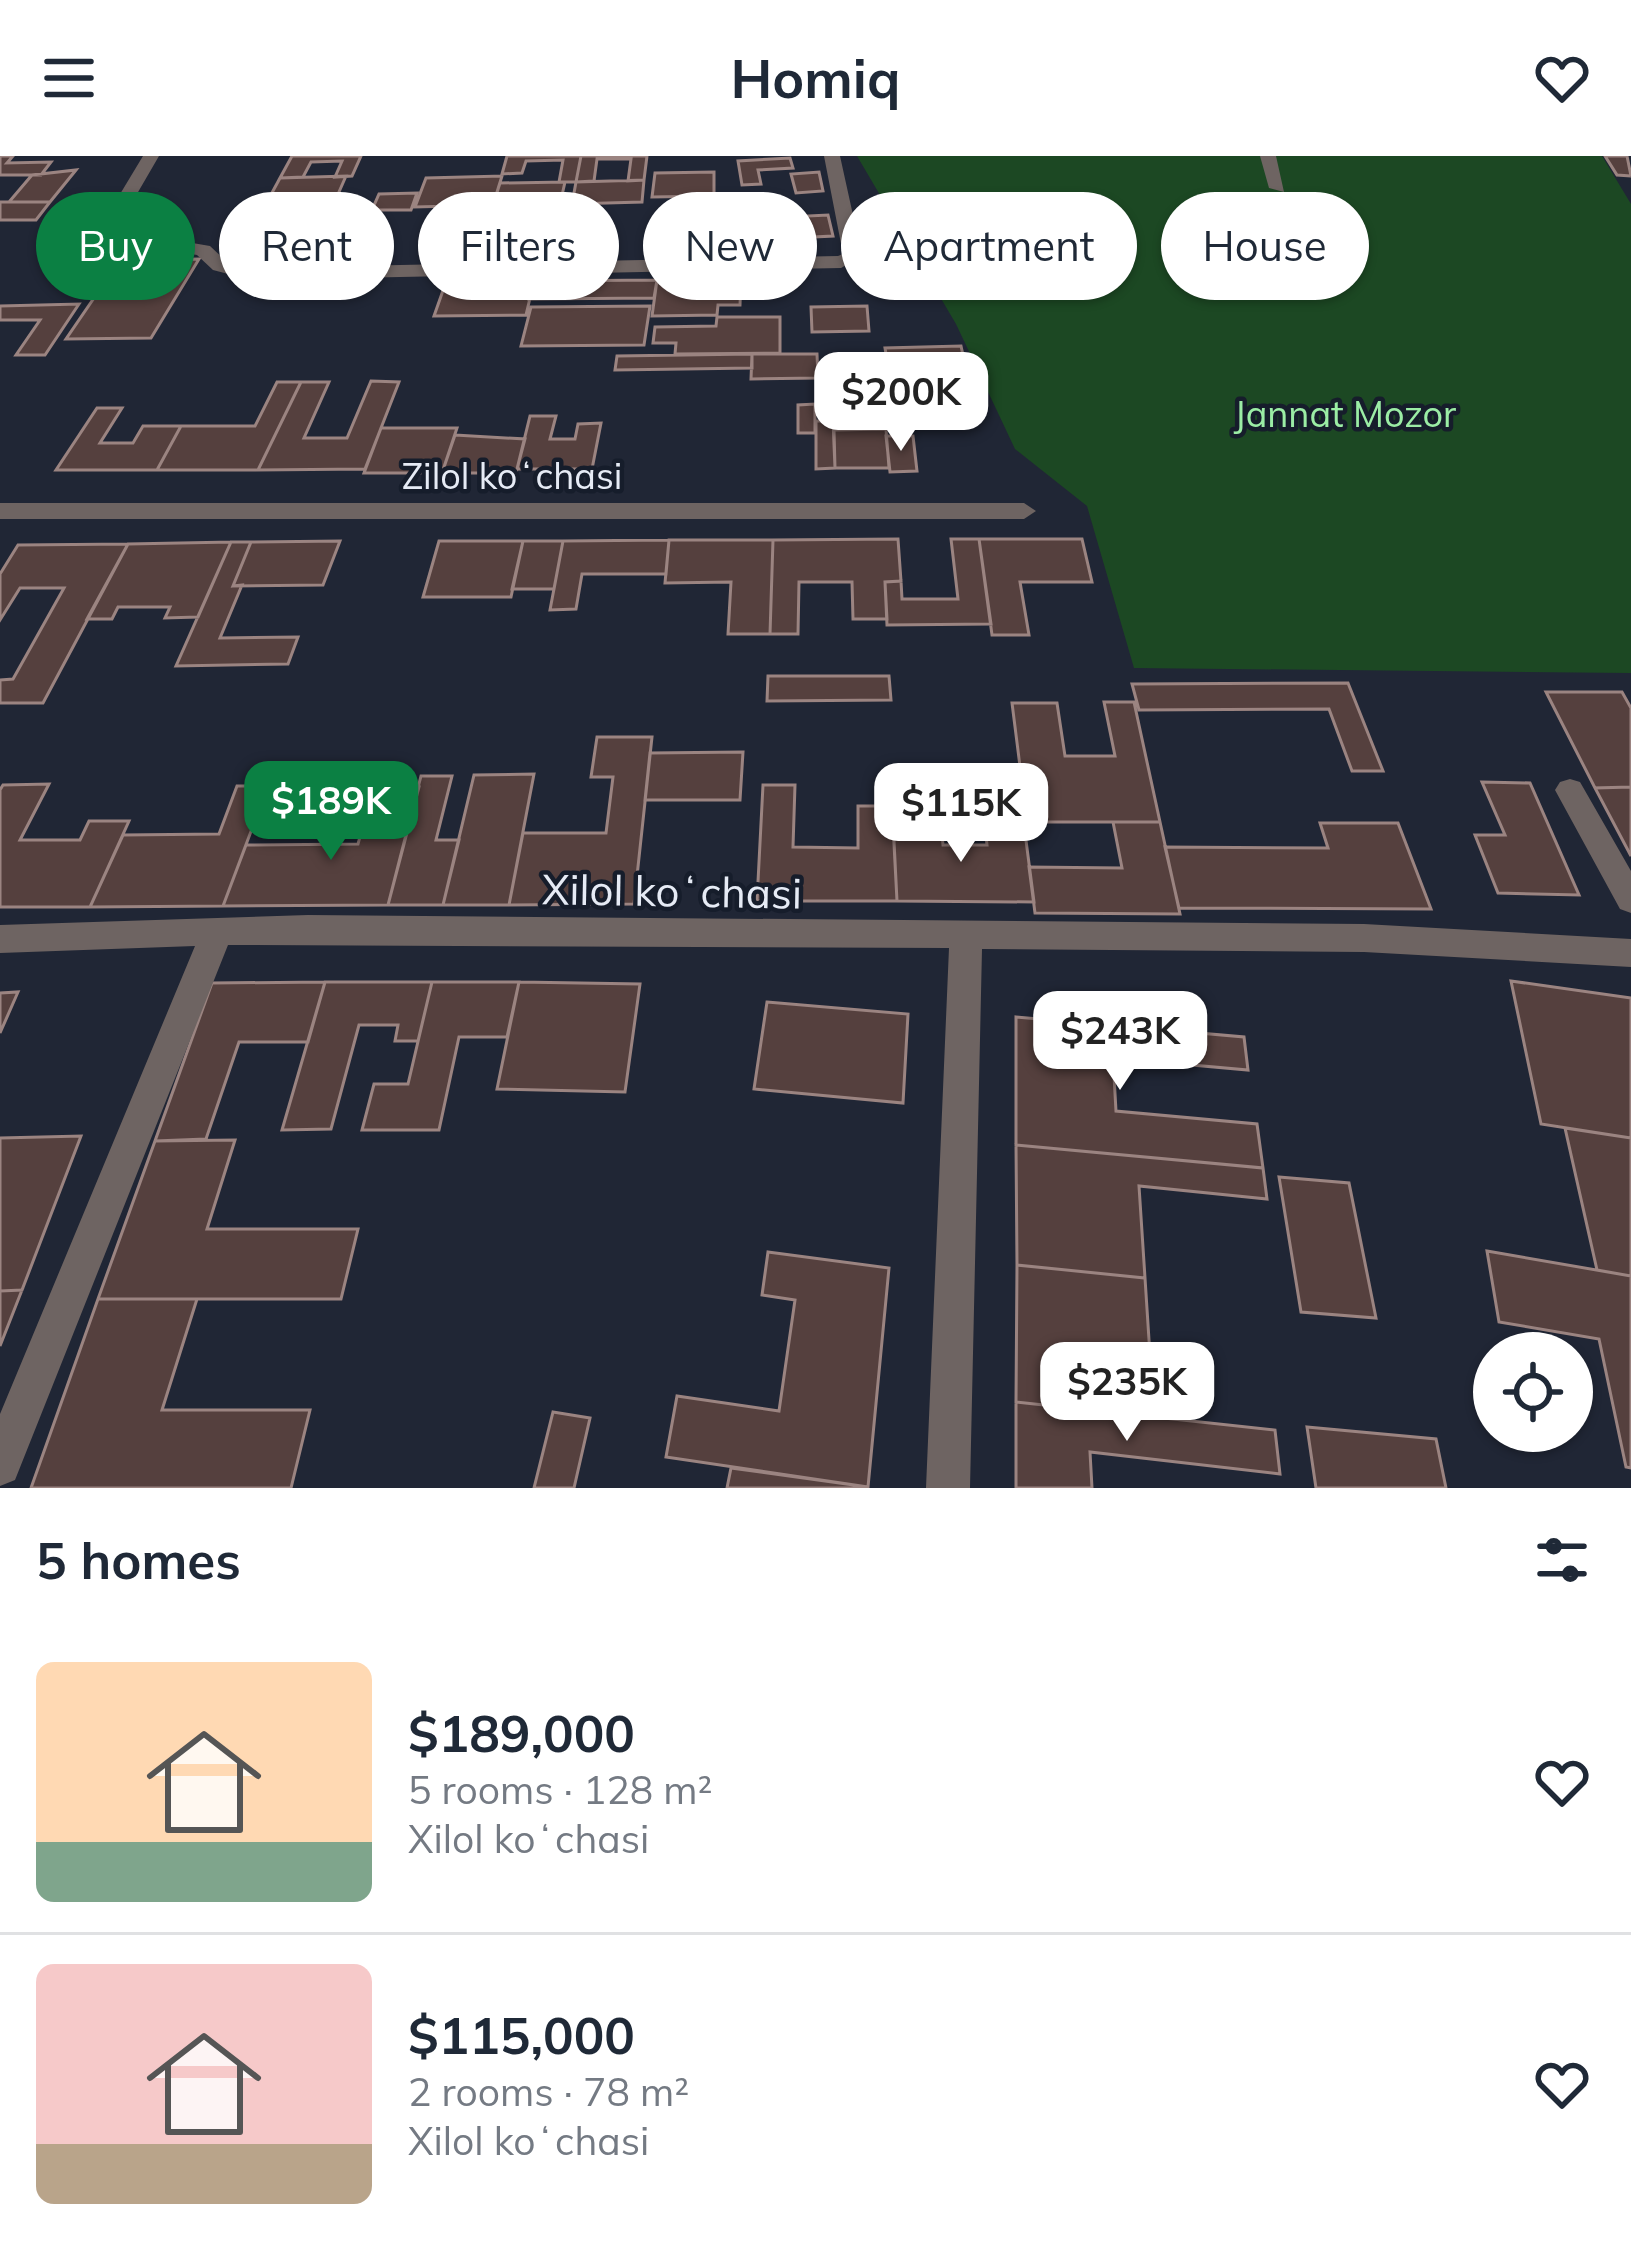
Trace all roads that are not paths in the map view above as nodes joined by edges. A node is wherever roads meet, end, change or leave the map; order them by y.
1 (151, 156) edge
2 (832, 156) edge
3 (1268, 156) edge
4 (1278, 188) dead end
5 (0, 511) edge
6 (1024, 512) dead end
7 (1570, 790) dead end
8 (1631, 900) edge
9 (217, 932) junction
10 (966, 935) junction
11 (0, 939) edge
12 (1631, 953) edge
13 (0, 1465) edge
14 (948, 1488) edge

1 - 2 street
3 - 4 street
5 - 6 street, Zilol koʻchasi
7 - 8 street
9 - 10 street, Xilol koʻchasi
9 - 11 street, Xilol koʻchasi
9 - 13 street
10 - 12 street, Xilol koʻchasi
10 - 14 street

